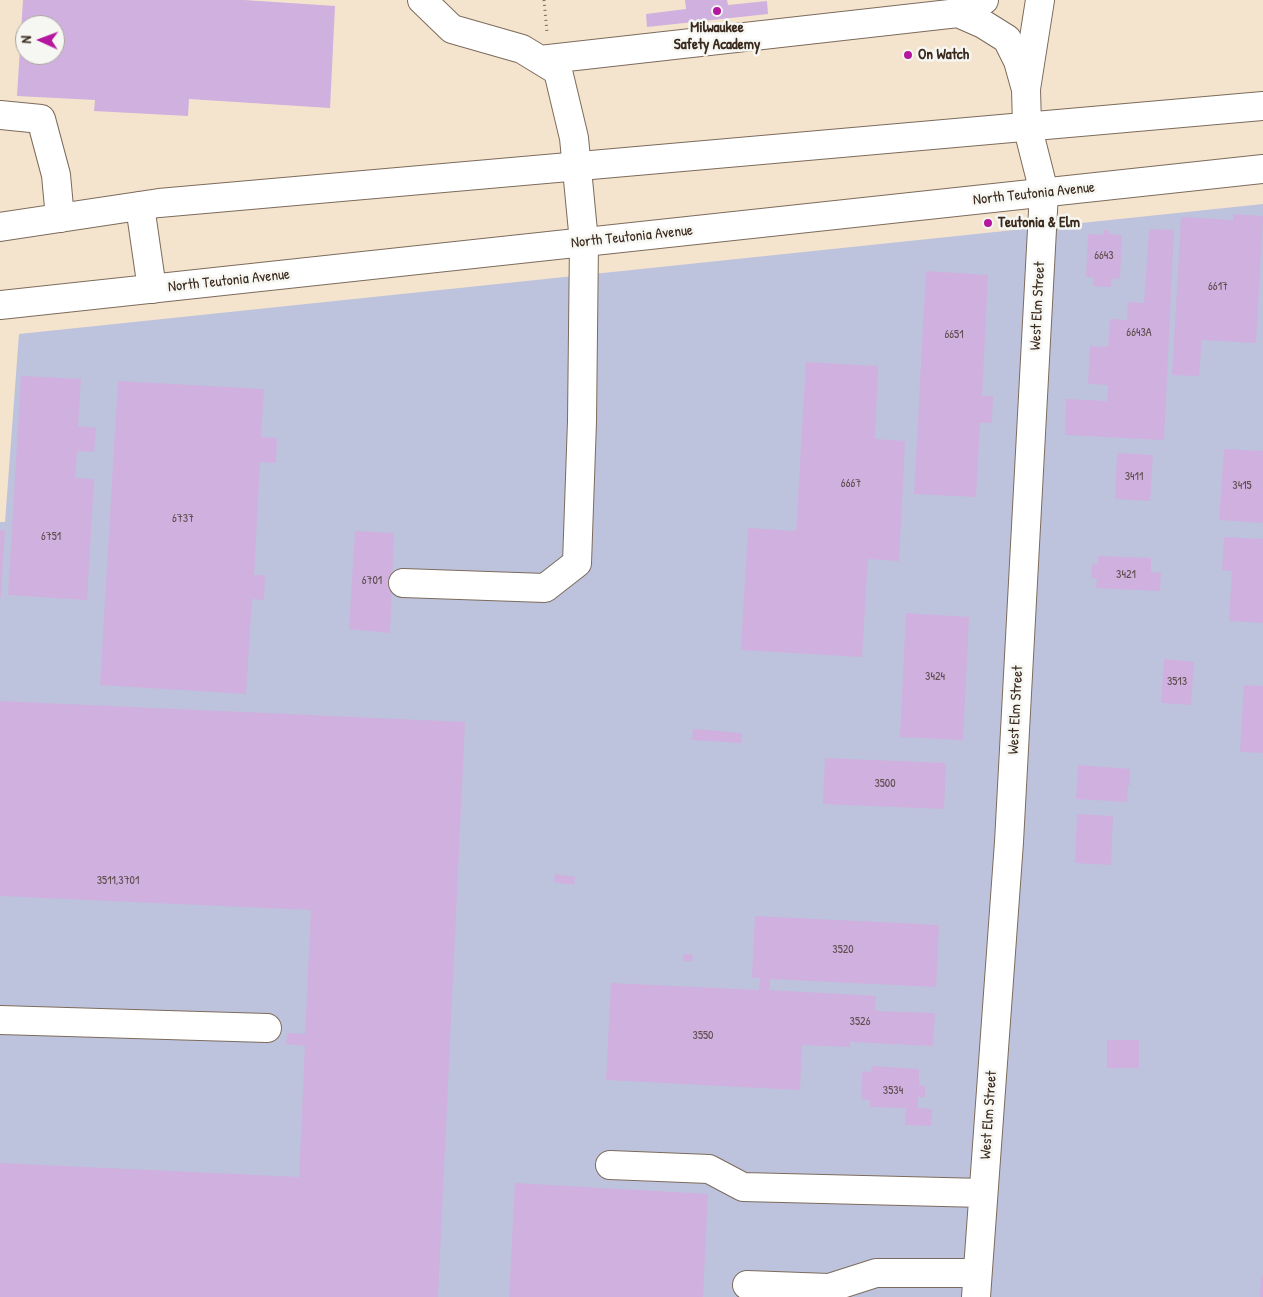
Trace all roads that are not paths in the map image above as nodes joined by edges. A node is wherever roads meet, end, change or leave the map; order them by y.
1 (422, 0) edge
2 (984, 0) edge
3 (1040, 0) edge
4 (958, 13) junction
5 (540, 60) junction
6 (1026, 89) junction
7 (1263, 106) edge
8 (0, 115) edge
9 (1027, 125) junction
10 (576, 166) junction
11 (1263, 169) edge
12 (1044, 192) junction
13 (140, 206) junction
14 (60, 218) junction
15 (0, 228) edge
16 (584, 242) junction
17 (152, 289) junction
18 (0, 305) edge
19 (403, 583) dead end
20 (0, 1020) edge
21 (267, 1028) dead end
22 (610, 1164) dead end
23 (983, 1193) junction
24 (747, 1285) dead end
25 (976, 1285) edge

1 - 5 main road
2 - 4 main road
3 - 6 main road
4 - 5 main road
4 - 6 main road
5 - 10 main road
6 - 9 main road, West Elm Street
7 - 9 main road
8 - 14 main road
9 - 10 main road
9 - 12 main road, West Elm Street
10 - 13 main road
10 - 16 main road
11 - 12 main road, North Teutonia Avenue
12 - 16 main road, North Teutonia Avenue
12 - 23 main road, West Elm Street
13 - 14 main road
13 - 17 main road
14 - 15 main road
16 - 17 main road, North Teutonia Avenue
16 - 19 main road
17 - 18 main road, North Teutonia Avenue
20 - 21 main road
22 - 23 main road
23 - 25 main road, West Elm Street
24 - 25 main road

